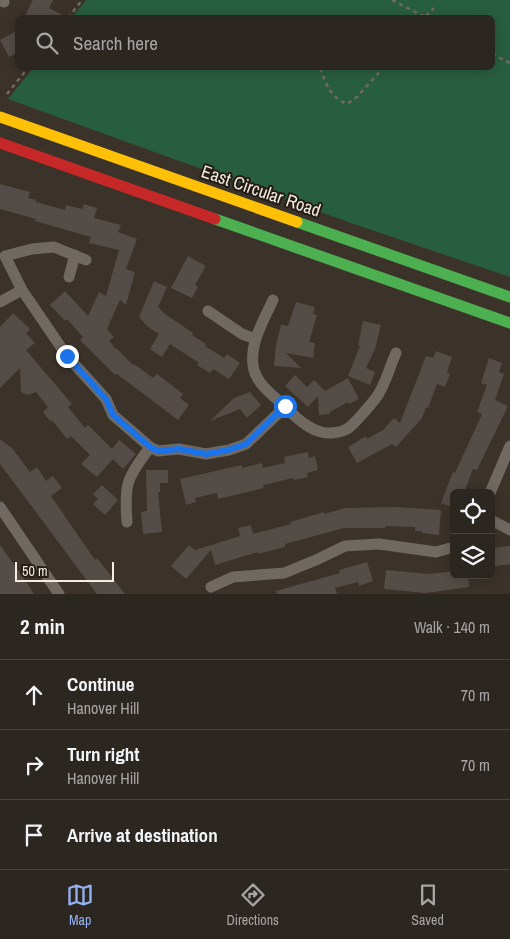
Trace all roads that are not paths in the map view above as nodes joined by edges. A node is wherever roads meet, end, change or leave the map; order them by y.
1 (0, 117) edge
2 (0, 143) edge
3 (3, 251) edge
4 (75, 255) junction
5 (86, 260) dead end
6 (69, 277) dead end
7 (22, 290) junction
8 (510, 297) edge
9 (273, 300) dead end
10 (0, 302) edge
11 (208, 311) dead end
12 (510, 323) edge
13 (256, 339) junction
14 (396, 353) dead end
15 (285, 406) junction
16 (510, 446) edge
17 (150, 447) junction
18 (492, 489) edge
19 (0, 507) edge
20 (127, 522) dead end
21 (495, 522) edge
22 (510, 530) edge
23 (450, 548) edge
24 (211, 587) dead end
25 (59, 594) edge

1 - 8 highway, East Circular Road
2 - 12 highway
3 - 4 street
3 - 7 street
4 - 5 street
4 - 6 street
7 - 10 street
7 - 17 street
9 - 13 street
11 - 13 street
13 - 15 street
14 - 15 street
15 - 17 street
16 - 18 street
17 - 20 street
19 - 25 street
21 - 22 street
23 - 24 street

